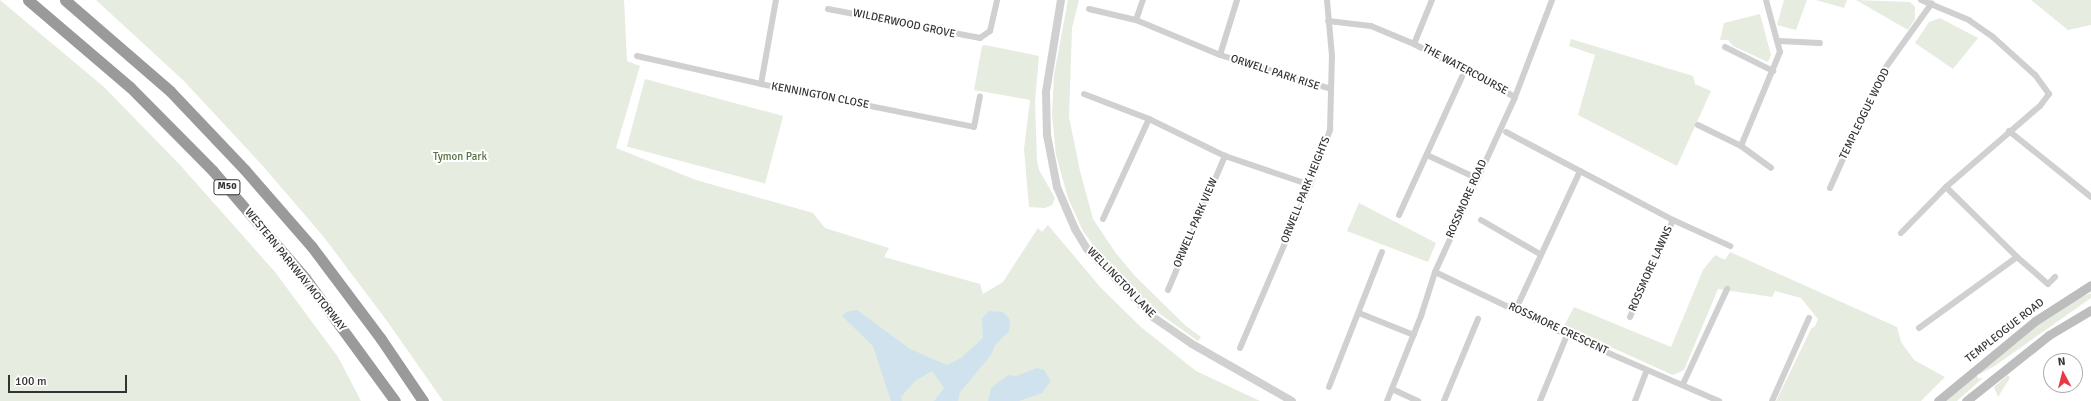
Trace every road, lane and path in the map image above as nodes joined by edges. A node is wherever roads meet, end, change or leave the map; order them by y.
1 (28, 0) edge
2 (65, 0) edge
3 (774, 0) edge
4 (997, 0) edge
5 (1061, 0) edge
6 (1143, 0) edge
7 (1237, 0) edge
8 (1327, 0) edge
9 (1432, 0) edge
10 (1552, 0) edge
11 (1766, 0) edge
12 (1921, 0) edge
13 (1932, 3) junction
14 (828, 9) dead end
15 (1089, 9) dead end
16 (1136, 20) junction
17 (1328, 21) junction
18 (1778, 41) junction
19 (1820, 43) dead end
20 (1414, 44) junction
21 (1725, 47) dead end
22 (1220, 55) junction
23 (637, 56) dead end
24 (1773, 72) junction
25 (1462, 77) dead end
26 (761, 84) junction
27 (1331, 89) junction
28 (1084, 94) dead end
29 (1516, 97) junction
30 (980, 98) dead end
31 (1149, 119) junction
32 (1698, 125) dead end
33 (2009, 131) junction
34 (1506, 132) dead end
35 (1741, 146) junction
36 (1427, 155) junction
37 (1225, 156) junction
38 (1771, 168) dead end
39 (1580, 171) junction
40 (1476, 178) junction
41 (1310, 186) junction
42 (1946, 187) junction
43 (1830, 188) dead end
44 (2091, 198) edge
45 (1399, 214) dead end
46 (1103, 219) dead end
47 (1481, 220) dead end
48 (1673, 220) junction
49 (1902, 233) dead end
50 (1730, 246) dead end
51 (1382, 252) dead end
52 (1540, 254) junction
53 (2017, 257) junction
54 (1434, 272) junction
55 (2055, 277) dead end
56 (2091, 285) edge
57 (1727, 289) dead end
58 (1168, 290) dead end
59 (1516, 309) junction
60 (2091, 310) edge
61 (1359, 313) junction
62 (1630, 317) dead end
63 (1809, 318) dead end
64 (1478, 319) dead end
65 (1919, 328) dead end
66 (1414, 335) junction
67 (1567, 335) junction
68 (356, 344) junction
69 (1240, 348) dead end
70 (1647, 370) junction
71 (1683, 384) junction
72 (1329, 387) dead end
73 (1392, 389) junction
74 (385, 401) edge
75 (395, 401) edge
76 (423, 401) edge
77 (1292, 401) edge
78 (1387, 401) edge
79 (1418, 401) edge
80 (1444, 401) edge
81 (1540, 401) edge
82 (1634, 401) edge
83 (1719, 401) edge
84 (1772, 401) edge
85 (1938, 401) edge
86 (1966, 401) edge

1 - 68 highway, WESTERN PARKWAY MOTORWAY / M50
2 - 76 highway, M50
3 - 26 street
4 - 14 street, WILDERWOOD GROVE
5 - 77 street, WELLINGTON LANE
6 - 16 street
7 - 22 street, ORWELL PARK RISE
8 - 17 street, ORWELL PARK HEIGHTS
9 - 20 street
10 - 29 street, ROSSMORE ROAD
11 - 18 street
12 - 13 street
13 - 33 street
13 - 43 street, TEMPLEOGUE WOOD
15 - 16 street, ORWELL PARK RISE
16 - 22 street, ORWELL PARK RISE
17 - 20 street, THE WATERCOURSE
17 - 27 street, ORWELL PARK HEIGHTS
18 - 19 street
18 - 24 street
20 - 29 street, THE WATERCOURSE
21 - 24 street
22 - 27 street, ORWELL PARK RISE
23 - 26 street, KENNINGTON CLOSE
24 - 35 street
25 - 36 street
26 - 30 street, KENNINGTON CLOSE
27 - 41 street, ORWELL PARK HEIGHTS
28 - 31 street
29 - 40 street, ROSSMORE ROAD
31 - 37 street
31 - 46 street
32 - 35 street
33 - 42 street
33 - 44 street
34 - 39 street, ROSSMORE LAWNS
35 - 38 street
36 - 40 street
36 - 45 street
37 - 41 street
37 - 58 street, ORWELL PARK VIEW
39 - 48 street, ROSSMORE LAWNS
39 - 52 street
40 - 54 street, ROSSMORE ROAD
41 - 69 street, ORWELL PARK HEIGHTS
42 - 49 street
42 - 53 street
47 - 52 street
48 - 50 street, ROSSMORE LAWNS
48 - 62 street, ROSSMORE LAWNS
51 - 61 street
52 - 59 street
53 - 55 street
53 - 65 street
54 - 59 street, ROSSMORE CRESCENT
54 - 66 street, ROSSMORE ROAD
56 - 85 main road, TEMPLEOGUE ROAD
57 - 71 street
59 - 67 street, ROSSMORE CRESCENT
60 - 86 main road
61 - 66 street
61 - 72 street
63 - 84 street
64 - 80 street
66 - 73 street, ROSSMORE ROAD
67 - 70 street, ROSSMORE CRESCENT
67 - 81 street
68 - 74 highway, M50
68 - 75 highway, WESTERN PARKWAY MOTORWAY / M50
70 - 71 street, ROSSMORE CRESCENT
70 - 82 street
71 - 83 street, ROSSMORE CRESCENT
73 - 78 street, ROSSMORE ROAD
73 - 79 street

